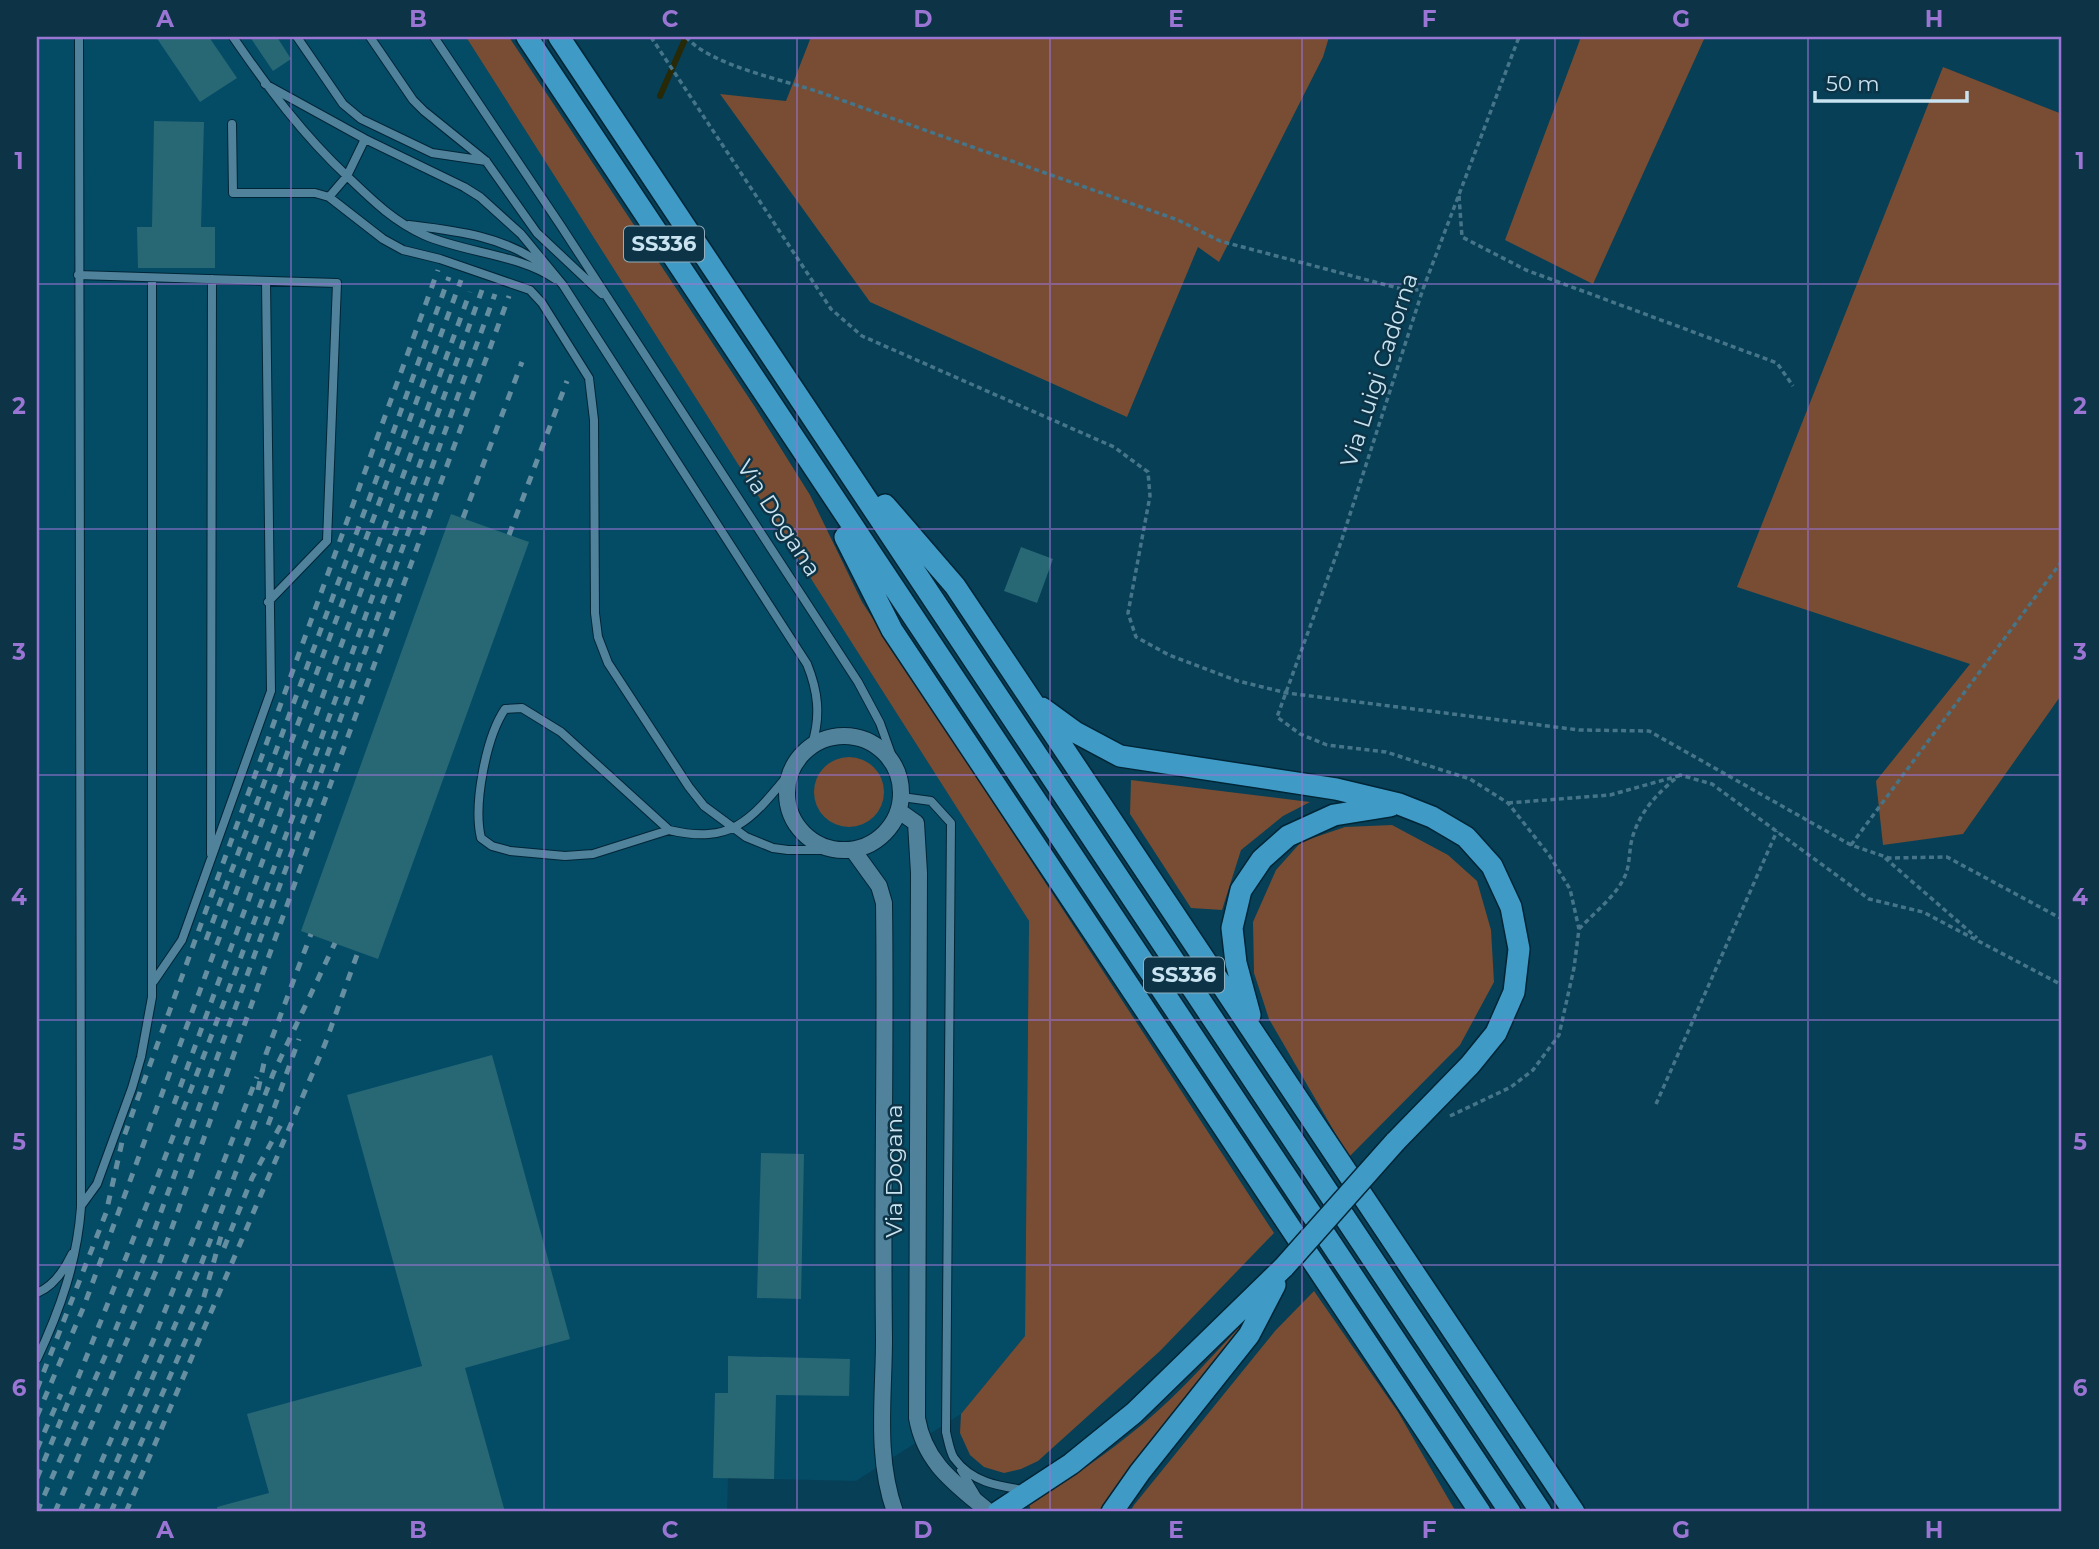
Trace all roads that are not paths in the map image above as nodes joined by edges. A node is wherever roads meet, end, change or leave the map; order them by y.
1 (79, 37) edge
2 (233, 37) edge
3 (298, 37) edge
4 (370, 37) edge
5 (434, 37) edge
6 (527, 37) edge
7 (561, 39) edge
8 (265, 84) junction
9 (232, 124) dead end
10 (365, 139) junction
11 (486, 161) junction
12 (346, 176) junction
13 (328, 197) junction
14 (403, 225) junction
15 (78, 275) junction
16 (152, 278) junction
17 (212, 279) junction
18 (266, 281) junction
19 (563, 285) junction
20 (612, 303) junction
21 (827, 438) junction
22 (802, 451) junction
23 (268, 602) junction
24 (1029, 698) junction
25 (812, 744) junction
26 (895, 765) junction
27 (789, 774) junction
28 (901, 804) junction
29 (1399, 804) junction
30 (732, 829) junction
31 (669, 830) junction
32 (845, 850) junction
33 (211, 859) junction
34 (153, 982) junction
35 (1255, 1033) junction
36 (81, 1207) junction
37 (79, 1238) junction
38 (1284, 1267) junction
39 (37, 1293) edge
40 (37, 1359) edge
41 (1383, 1366) junction
42 (953, 1457) junction
43 (1030, 1491) junction
44 (895, 1512) edge
45 (992, 1512) edge
46 (1112, 1512) edge
47 (1468, 1512) edge
48 (1480, 1512) edge
49 (1510, 1512) edge
50 (1541, 1512) edge
51 (1574, 1512) edge

1 - 15 lane
2 - 8 lane
3 - 11 lane
4 - 11 lane, Via Dogana
5 - 20 lane, Via Dogana
6 - 22 highway, SS336
7 - 21 highway, SS336
8 - 10 lane
8 - 12 lane
9 - 13 lane
10 - 12 lane
10 - 19 lane
11 - 20 lane, Via Dogana
12 - 13 lane
12 - 14 lane
13 - 30 lane
14 - 19 lane
14 - 19 lane
15 - 16 lane
15 - 36 lane
16 - 17 lane
16 - 34 lane
17 - 18 lane
17 - 33 lane
18 - 23 lane
18 - 23 lane
19 - 25 lane
20 - 26 lane, Via Dogana
21 - 24 highway
21 - 50 highway, SS336
22 - 41 highway
22 - 49 highway, SS336
23 - 33 lane
24 - 29 highway
24 - 35 highway
25 - 26 street
25 - 27 street
26 - 28 street, Via Dogana
27 - 30 lane
27 - 32 street, Via Dogana
28 - 32 street
28 - 42 lane
28 - 45 street, Via Dogana
29 - 35 highway
29 - 38 highway, bridge
30 - 31 lane
30 - 32 lane
31 - 31 lane
32 - 44 street, Via Dogana
33 - 34 lane
34 - 36 lane
35 - 51 highway
36 - 37 lane
37 - 39 lane
37 - 40 lane
38 - 43 highway
38 - 46 highway
41 - 47 highway
41 - 48 highway
42 - 43 lane
42 - 45 lane
43 - 45 highway

